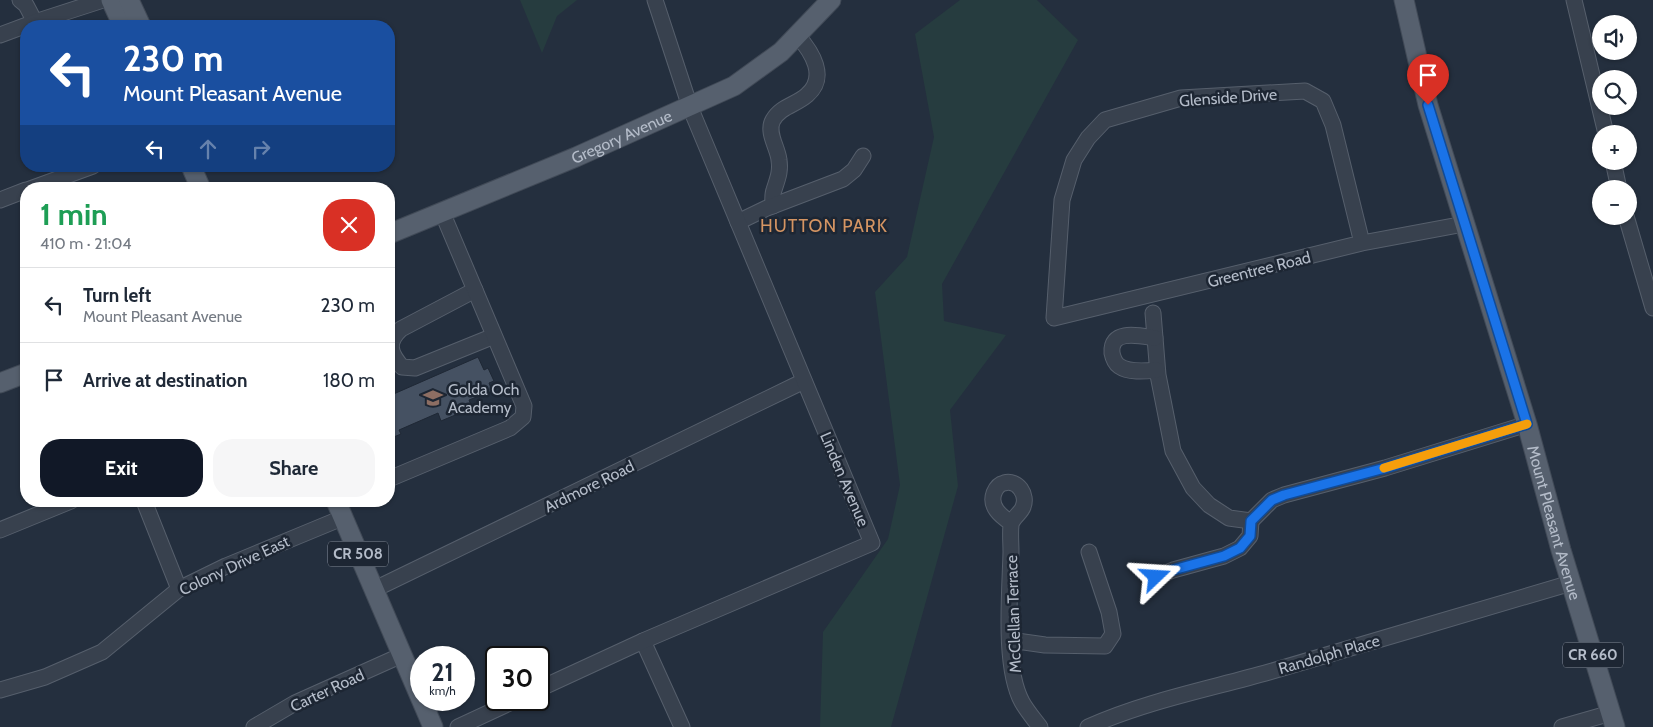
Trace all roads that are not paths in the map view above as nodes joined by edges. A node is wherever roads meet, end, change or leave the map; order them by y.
1 (20, 0) edge
2 (103, 0) edge
3 (111, 0) edge
4 (129, 0) edge
5 (655, 0) edge
6 (831, 0) edge
7 (1404, 0) edge
8 (1574, 0) edge
9 (34, 20) edge
10 (41, 20) edge
11 (120, 20) edge
12 (138, 20) edge
13 (20, 28) edge
14 (0, 35) edge
15 (797, 35) junction
16 (690, 107) junction
17 (1604, 125) edge
18 (862, 156) dead end
19 (77, 172) edge
20 (49, 182) edge
21 (20, 192) edge
22 (0, 200) edge
23 (773, 206) junction
24 (442, 212) junction
25 (738, 222) junction
26 (1464, 224) junction
27 (1629, 225) edge
28 (395, 232) edge
29 (1362, 244) junction
30 (475, 290) junction
31 (1653, 308) edge
32 (1153, 312) dead end
33 (1054, 318) joint
34 (395, 335) edge
35 (494, 336) junction
36 (1155, 338) junction
37 (395, 358) edge
38 (1157, 370) junction
39 (20, 375) edge
40 (804, 382) junction
41 (0, 383) edge
42 (1527, 424) junction
43 (395, 476) edge
44 (56, 507) edge
45 (146, 507) edge
46 (333, 507) edge
47 (338, 507) edge
48 (1251, 521) junction
49 (1011, 523) dead end
50 (0, 530) edge
51 (1089, 552) dead end
52 (1156, 577) dead end
53 (1571, 583) junction
54 (179, 589) junction
55 (373, 590) junction
56 (1010, 640) junction
57 (643, 641) junction
58 (402, 655) junction
59 (550, 684) edge
60 (0, 690) edge
61 (492, 711) edge
62 (1613, 720) edge
63 (254, 727) edge
64 (433, 727) edge
65 (458, 727) edge
66 (682, 727) edge
67 (1040, 727) edge
68 (1088, 727) edge
69 (1562, 727) edge

1 - 9 street
2 - 10 street
3 - 11 main road
4 - 12 main road
5 - 16 street, Linden Avenue
6 - 15 main road, Gregory Avenue
7 - 26 main road, Mount Pleasant Avenue / CR 660
8 - 17 street
13 - 14 street
15 - 16 main road, Gregory Avenue
15 - 23 street
16 - 24 main road, Gregory Avenue
16 - 25 street, Linden Avenue
18 - 23 street
19 - 20 street
21 - 22 street
23 - 25 street
24 - 28 main road, Gregory Avenue
24 - 30 street
25 - 40 street, Linden Avenue
26 - 29 street, Greentree Road
26 - 42 main road, Mount Pleasant Avenue / CR 660
27 - 31 street
29 - 33 street, Greentree Road
29 - 33 street, Glenside Drive
30 - 34 street
30 - 35 street
32 - 36 street
35 - 37 street
35 - 43 street
36 - 38 street
36 - 38 street
38 - 48 street
39 - 41 main road
40 - 55 street, Ardmore Road
40 - 57 street, Linden Avenue
42 - 48 street
42 - 53 main road, Mount Pleasant Avenue / CR 660
44 - 50 street
45 - 54 street
46 - 54 street, Colony Drive East
47 - 55 main road, CR 508
48 - 52 street
49 - 56 street, McClellan Terrace
51 - 56 street
53 - 62 main road, Mount Pleasant Avenue / CR 660
53 - 68 street, Randolph Place
54 - 60 street, Colony Drive East
55 - 58 main road, CR 508
56 - 67 street, McClellan Terrace
57 - 59 street, Linden Avenue
57 - 66 street
58 - 63 street, Carter Road
58 - 64 main road, CR 508
61 - 65 street
62 - 69 street

